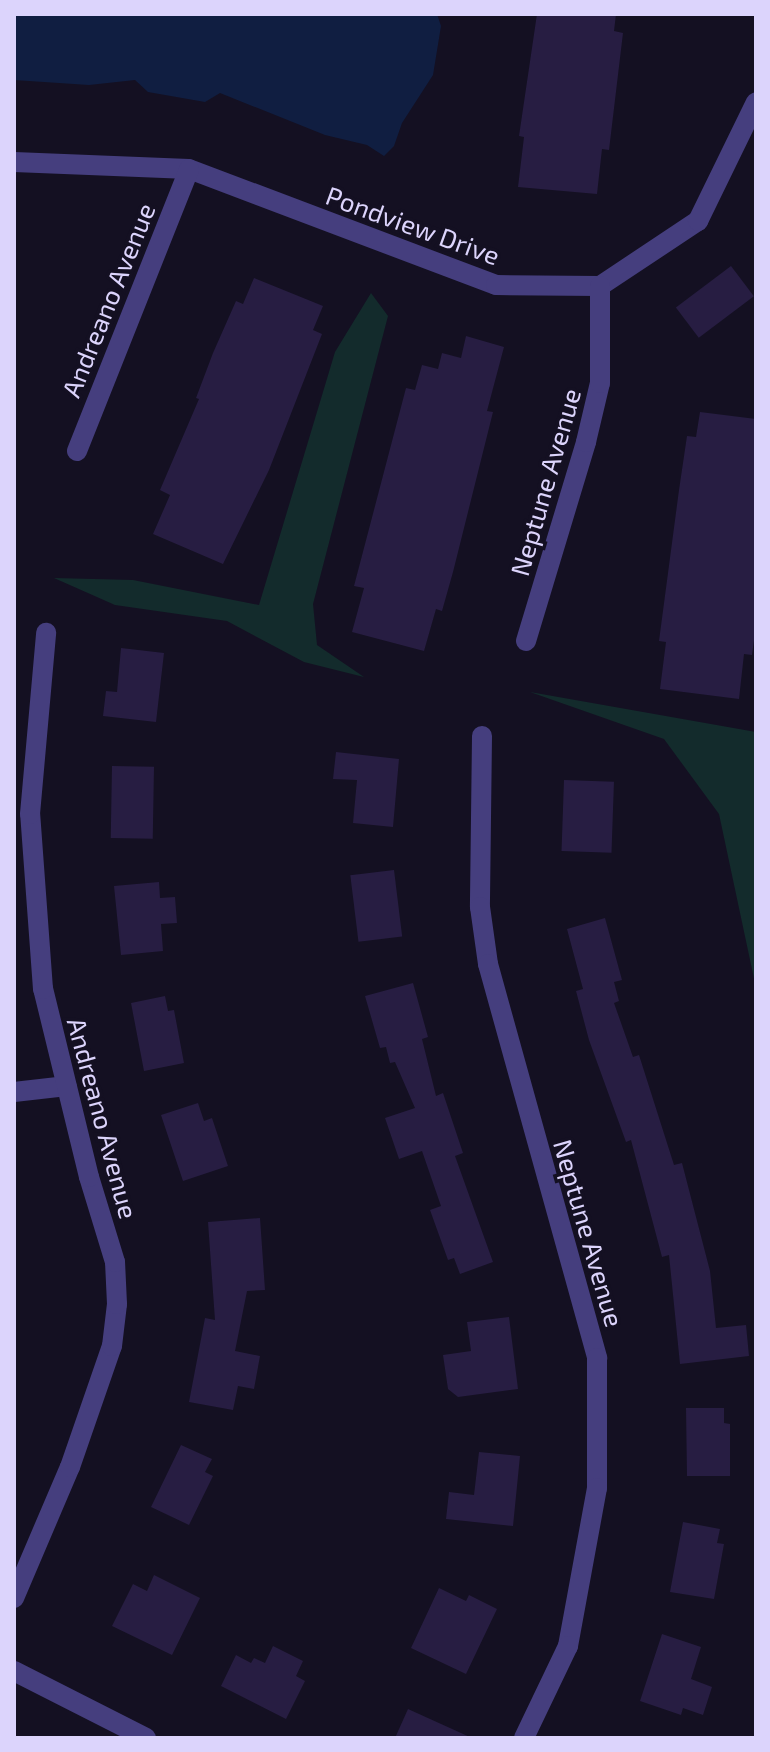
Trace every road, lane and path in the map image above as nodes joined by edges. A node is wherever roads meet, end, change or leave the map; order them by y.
1 (756, 102) edge
2 (14, 162) edge
3 (189, 169) junction
4 (600, 286) junction
5 (77, 451) dead end
6 (46, 633) dead end
7 (526, 641) dead end
8 (482, 736) dead end
9 (67, 1086) junction
10 (14, 1092) edge
11 (14, 1598) edge
12 (14, 1671) edge
13 (146, 1738) edge
14 (524, 1738) edge

1 - 4 street
2 - 3 street, Pondview Drive
3 - 4 street, Pondview Drive
3 - 5 street, Andreano Avenue
4 - 7 street, Neptune Avenue
6 - 9 street, Andreano Avenue
8 - 14 street, Neptune Avenue
9 - 10 street
9 - 11 street, Andreano Avenue
12 - 13 street

